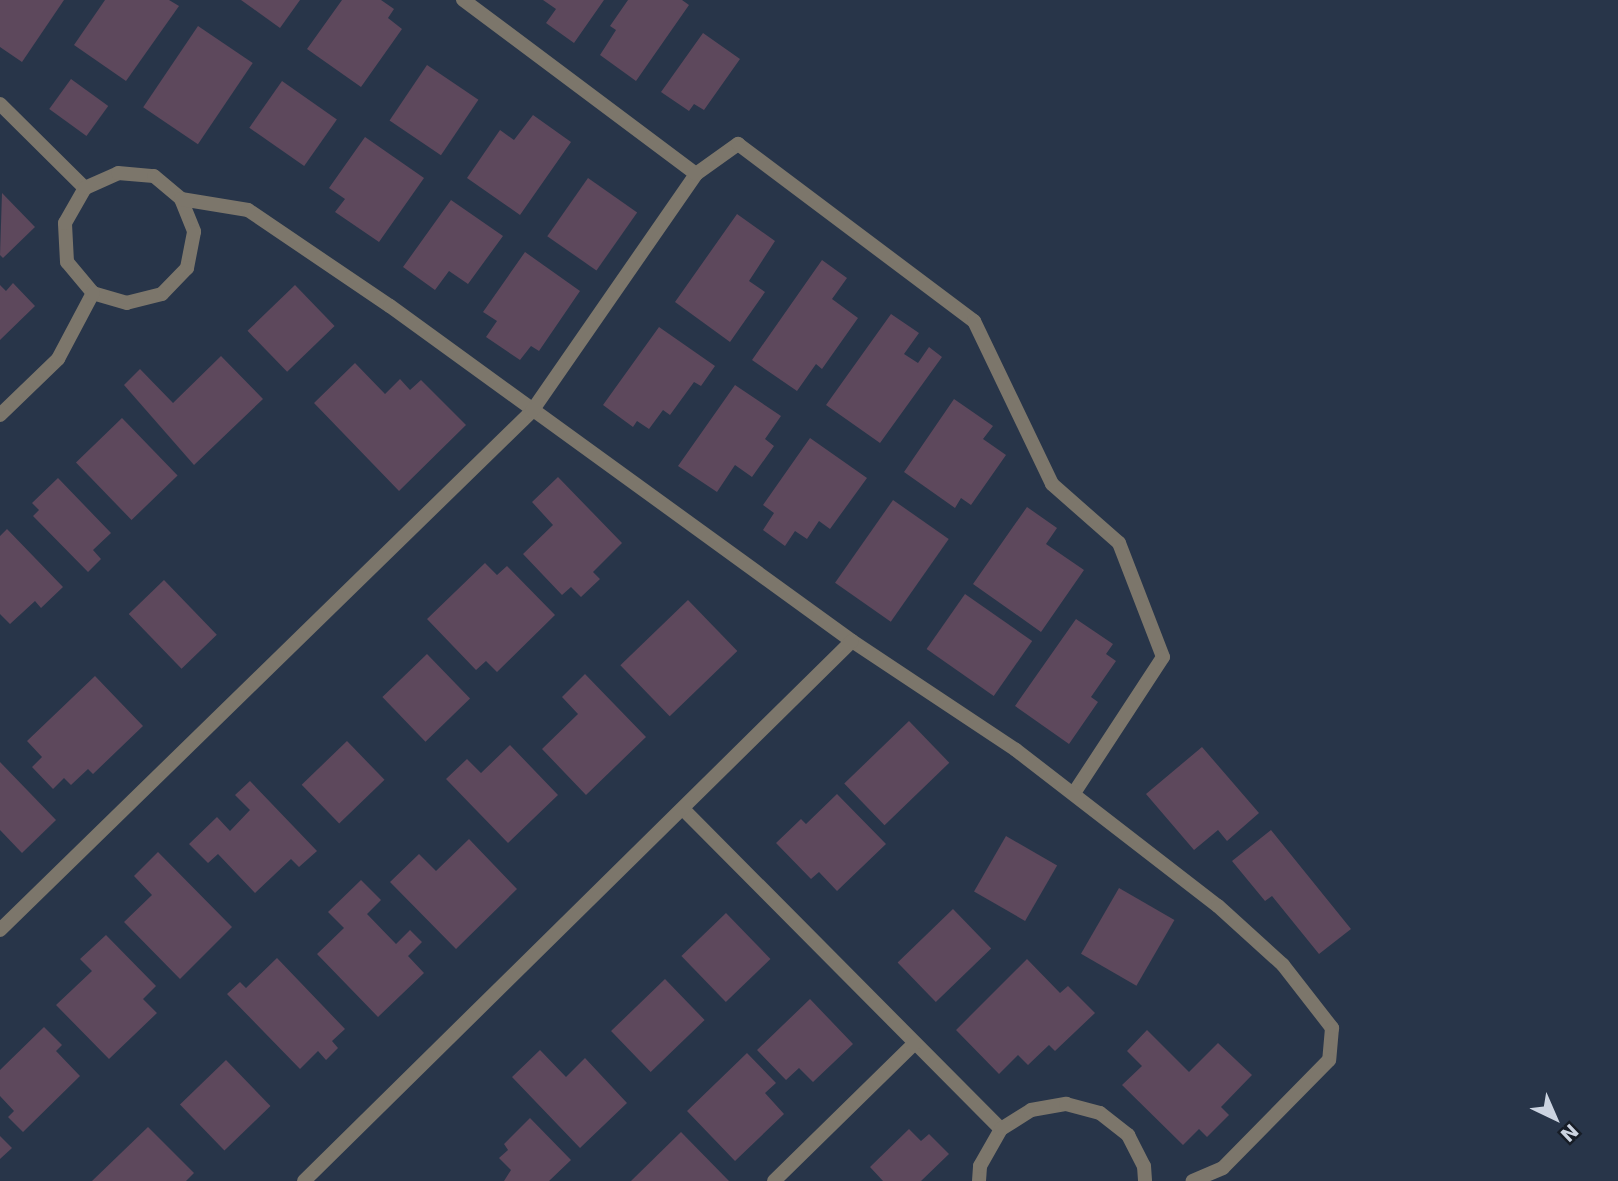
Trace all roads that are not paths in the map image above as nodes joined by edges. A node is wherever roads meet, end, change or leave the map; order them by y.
1 (463, 0) edge
2 (0, 104) edge
3 (696, 174) junction
4 (85, 188) junction
5 (181, 199) junction
6 (93, 293) junction
7 (532, 411) junction
8 (0, 415) edge
9 (852, 641) junction
10 (1074, 793) junction
11 (682, 808) junction
12 (0, 930) edge
13 (914, 1044) junction
14 (1001, 1129) junction
15 (304, 1181) edge
16 (774, 1181) edge
17 (979, 1181) edge
18 (1145, 1181) edge
19 (1193, 1181) edge

1 - 3 street
2 - 4 street
3 - 7 street
3 - 10 street
4 - 5 street
4 - 6 street
5 - 6 street
5 - 7 street
6 - 8 street
7 - 9 street
7 - 12 street
9 - 10 street
9 - 11 street
10 - 19 street
11 - 13 street
11 - 15 street
13 - 14 street
13 - 16 street
14 - 17 street
14 - 18 street

